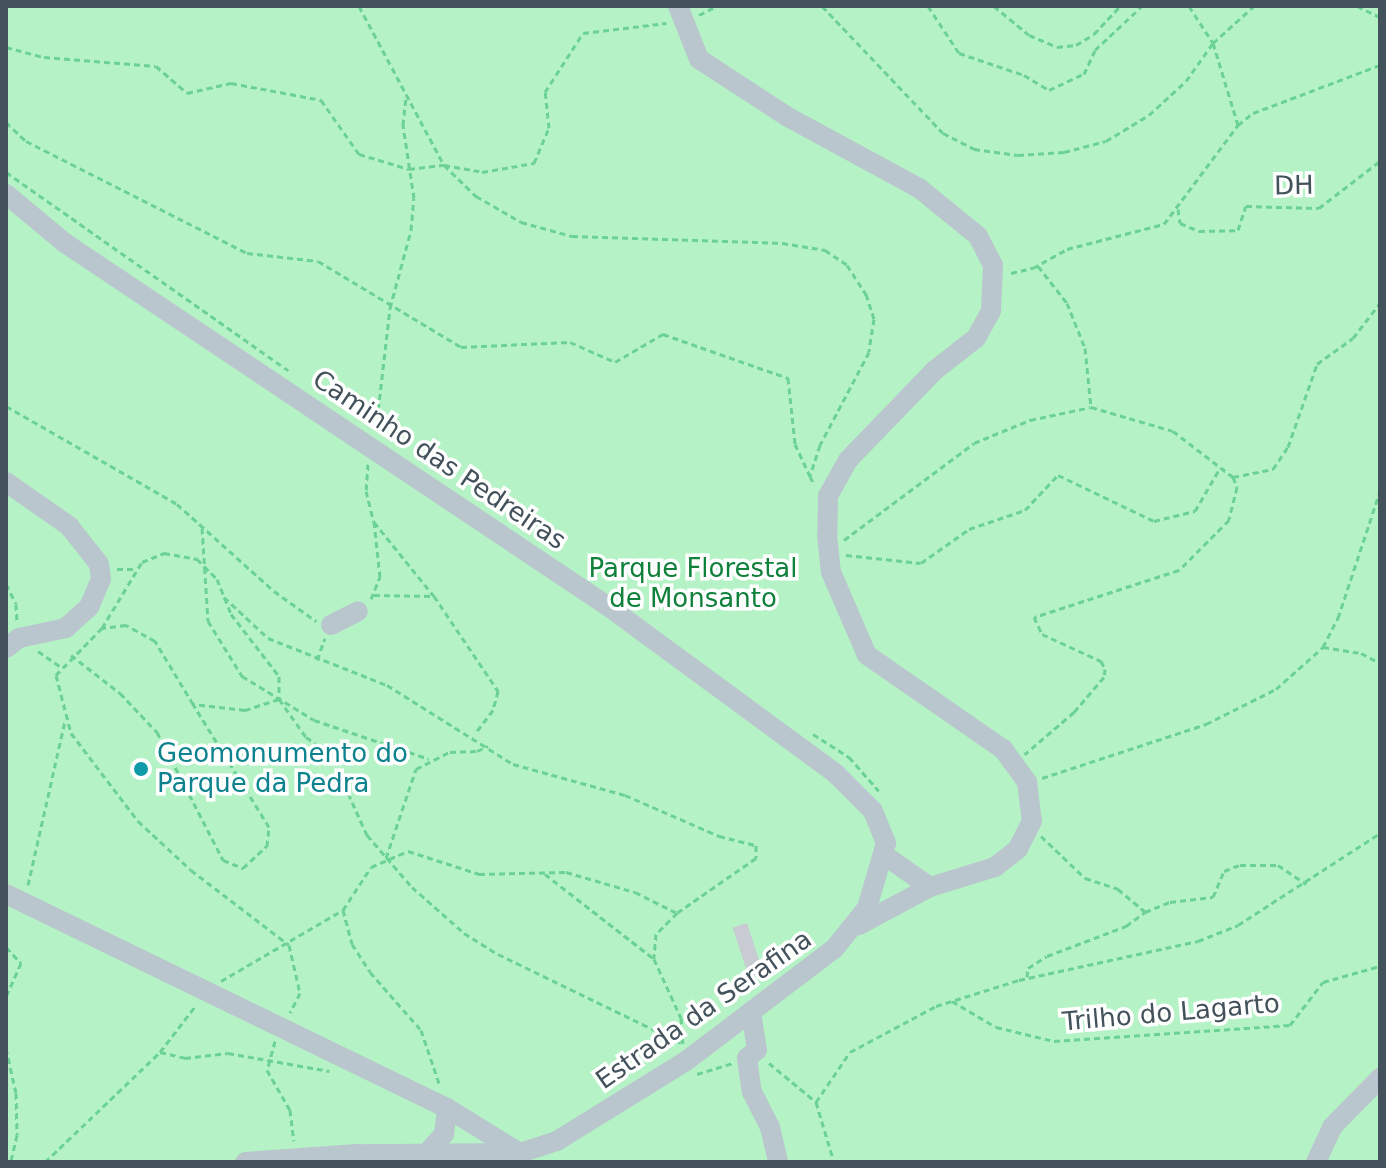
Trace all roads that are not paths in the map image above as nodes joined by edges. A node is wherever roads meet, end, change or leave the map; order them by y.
1 (686, 14) edge
2 (6, 194) edge
3 (6, 482) edge
4 (363, 608) road end
5 (329, 626) road end
6 (6, 648) edge
7 (884, 855) junction
8 (930, 887) junction
9 (15, 899) edge
10 (856, 926) junction
11 (751, 1014) junction
12 (718, 1038) junction
13 (756, 1059) junction
14 (1380, 1078) edge
15 (447, 1108) junction
16 (427, 1153) junction
17 (520, 1153) junction
18 (245, 1162) edge
19 (778, 1162) edge
20 (1316, 1162) edge

1 - 8 street
2 - 7 street, Caminho das Pedreiras
3 - 6 street
4 - 5 street
7 - 8 street
7 - 10 street
8 - 10 street
9 - 15 street
10 - 11 street, Estrada da Serafina
11 - 12 street, Estrada da Serafina
11 - 13 street
12 - 13 street
12 - 17 street, Estrada da Serafina
13 - 19 street
14 - 20 street
15 - 16 street
15 - 17 street
16 - 17 street, Estrada da Serafina
16 - 18 street, Estrada da Serafina

